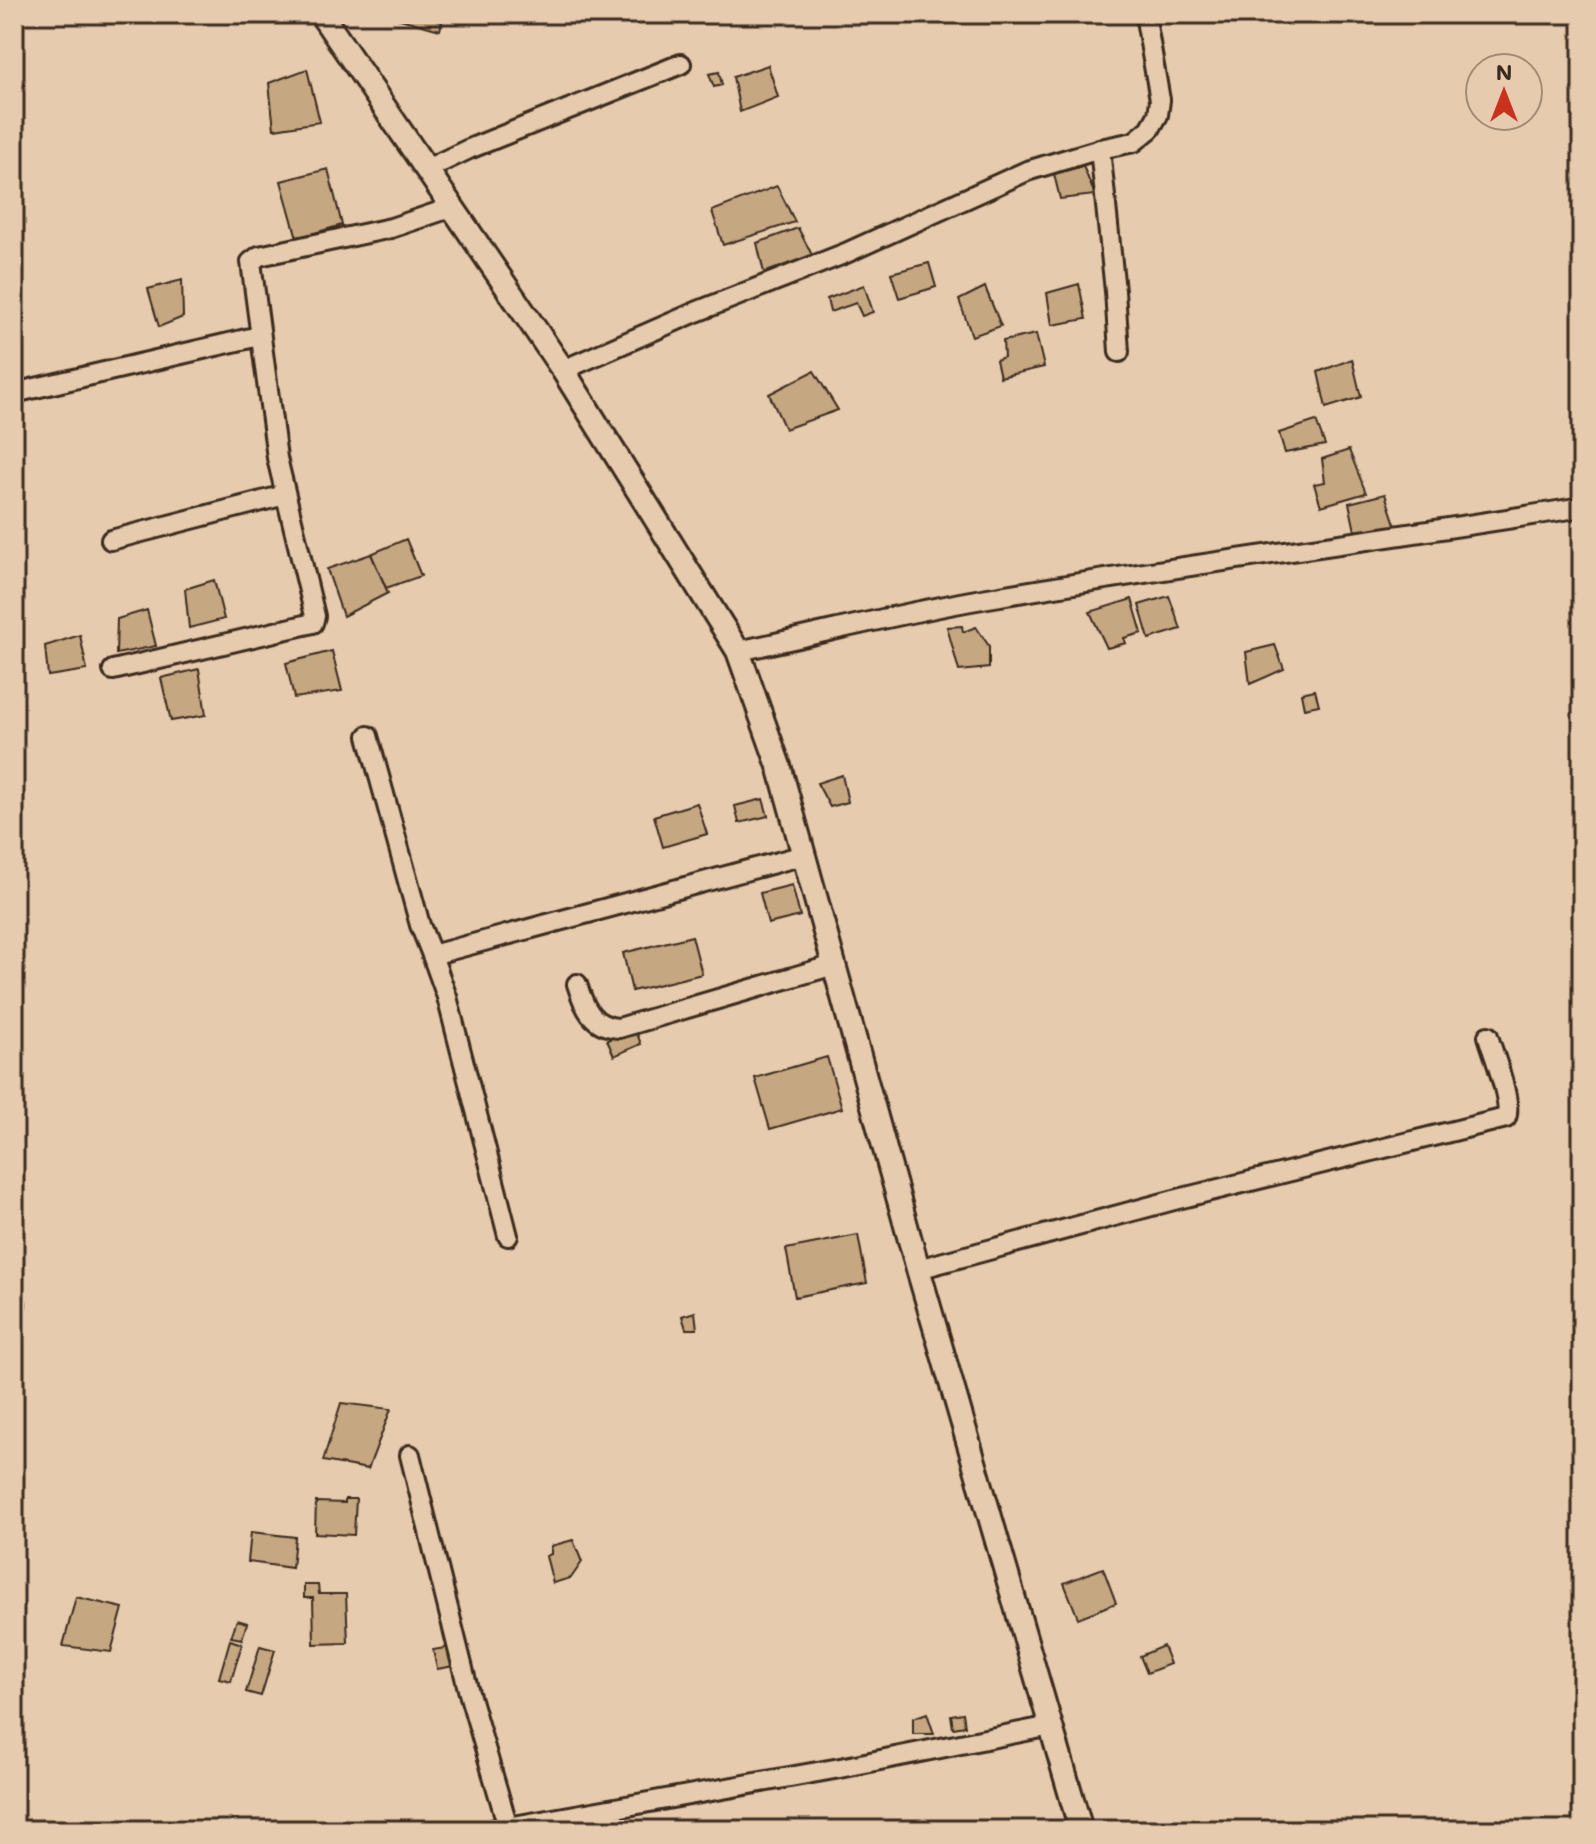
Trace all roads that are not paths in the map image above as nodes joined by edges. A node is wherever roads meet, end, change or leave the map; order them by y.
1 (321, 14) edge
2 (1145, 14) edge
3 (681, 64) dead end
4 (1100, 149) junction
5 (427, 169) junction
6 (453, 207) junction
7 (259, 336) junction
8 (1119, 352) dead end
9 (563, 370) junction
10 (14, 393) edge
11 (285, 495) junction
12 (1582, 507) edge
13 (111, 540) dead end
14 (738, 651) junction
15 (113, 670) dead end
16 (368, 736) dead end
17 (804, 855) junction
18 (432, 955) junction
19 (834, 965) junction
20 (577, 984) dead end
21 (1488, 1036) dead end
22 (508, 1236) dead end
23 (918, 1269) junction
24 (410, 1455) dead end
25 (1051, 1726) junction
26 (500, 1829) edge
27 (1081, 1830) edge

1 - 5 street
2 - 4 street
3 - 5 street
4 - 8 street
4 - 9 street
5 - 6 street
6 - 7 street
6 - 9 street
7 - 10 street
7 - 11 street
9 - 14 street
11 - 13 street
11 - 15 street
12 - 14 street
14 - 17 street
16 - 18 street
17 - 18 street
17 - 19 street
18 - 22 street
19 - 20 street
19 - 23 street
21 - 23 street
23 - 25 street
24 - 26 street
25 - 26 street
25 - 27 street

